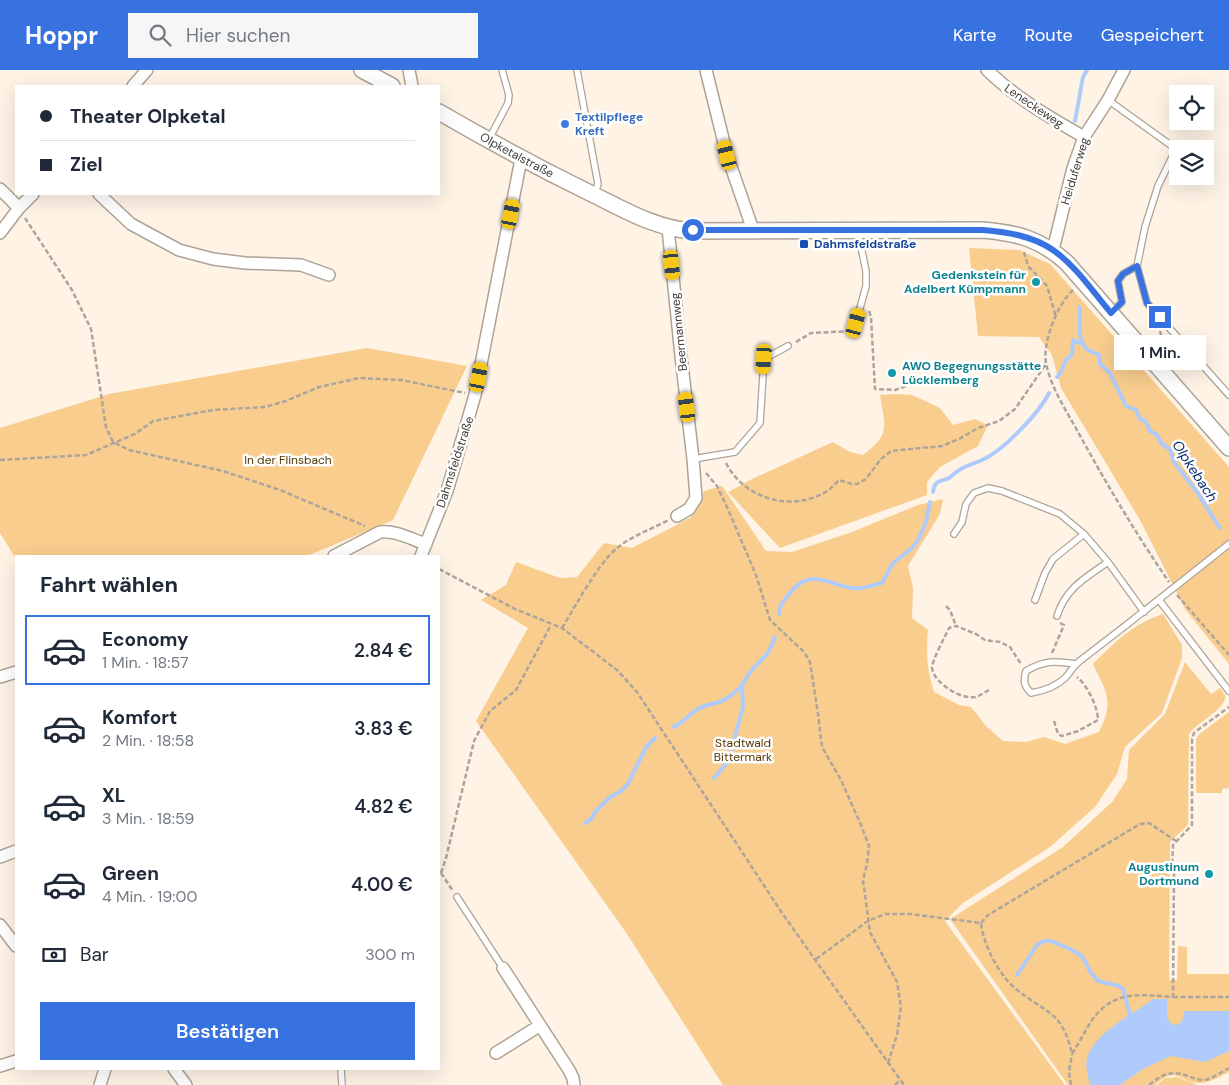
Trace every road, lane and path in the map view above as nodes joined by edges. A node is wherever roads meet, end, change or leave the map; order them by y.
1 (147, 70) edge
2 (362, 70) edge
3 (409, 70) edge
4 (502, 70) edge
5 (577, 70) edge
6 (706, 70) edge
7 (987, 70) edge
8 (1124, 70) edge
9 (134, 85) edge
10 (390, 85) edge
11 (412, 85) edge
12 (1108, 100) junction
13 (440, 113) edge
14 (1084, 137) junction
15 (488, 141) junction
16 (521, 159) junction
17 (0, 189) edge
18 (32, 195) edge
19 (100, 195) edge
20 (594, 195) junction
21 (19, 208) junction
22 (668, 228) junction
23 (753, 230) junction
24 (858, 230) junction
25 (0, 233) edge
26 (1024, 248) dead end
27 (1054, 250) junction
28 (1137, 266) junction
29 (328, 275) dead end
30 (1084, 281) junction
31 (862, 302) junction
32 (1111, 313) junction
33 (1056, 317) junction
34 (856, 326) joint
35 (790, 345) joint
36 (1046, 364) junction
37 (906, 386) dead end
38 (475, 395) junction
39 (1229, 395) edge
40 (113, 442) junction
41 (1229, 448) edge
42 (722, 455) junction
43 (694, 458) junction
44 (0, 460) edge
45 (677, 516) joint
46 (380, 532) junction
47 (954, 534) dead end
48 (1084, 534) junction
49 (426, 544) junction
50 (1229, 544) edge
51 (336, 555) edge
52 (421, 555) edge
53 (1108, 562) junction
54 (440, 570) edge
55 (1173, 589) junction
56 (1035, 600) dead end
57 (1159, 600) junction
58 (946, 606) dead end
59 (1144, 612) junction
60 (1057, 619) joint
61 (552, 625) junction
62 (956, 626) junction
63 (562, 628) junction
64 (1229, 655) edge
65 (1049, 661) junction
66 (1075, 664) junction
67 (1026, 671) junction
68 (15, 672) edge
69 (1069, 672) junction
70 (0, 677) edge
71 (989, 690) dead end
72 (1229, 691) edge
73 (1229, 707) edge
74 (1054, 720) dead end
75 (1176, 841) junction
76 (15, 851) edge
77 (0, 857) edge
78 (440, 873) edge
79 (457, 897) joint
80 (868, 921) junction
81 (981, 923) junction
82 (0, 925) edge
83 (15, 945) edge
84 (816, 959) junction
85 (503, 968) joint
86 (1173, 997) junction
87 (1229, 997) edge
88 (539, 1026) junction
89 (496, 1053) dead end
90 (1072, 1054) junction
91 (15, 1061) edge
92 (888, 1063) junction
93 (0, 1066) edge
94 (1229, 1068) edge
95 (105, 1070) edge
96 (175, 1070) edge
97 (341, 1070) edge
98 (900, 1080) junction
99 (100, 1085) edge
100 (186, 1085) edge
101 (342, 1085) edge
102 (574, 1085) edge
103 (895, 1085) edge
104 (904, 1085) edge
105 (1071, 1085) edge
106 (1149, 1085) edge

1 - 9 street
2 - 10 street
3 - 11 street
4 - 15 lane
5 - 20 lane
6 - 23 street
7 - 14 street, Leneckeweg
8 - 12 street, Heiduferweg
12 - 14 street, Heiduferweg
12 - 28 lane
13 - 15 street, Olpketalstraße
14 - 27 street, Heiduferweg
15 - 16 street, Olpketalstraße
16 - 20 street, Olpketalstraße
16 - 38 street, Dahmsfeldstraße
17 - 21 street
18 - 21 street
19 - 29 street
20 - 22 street, Olpketalstraße
21 - 25 street
21 - 40 path
22 - 23 street, Olpketalstraße
22 - 43 street, Beermannweg
23 - 24 street, Olpketalstraße
24 - 27 street, Olpketalstraße
24 - 31 lane
26 - 33 path
27 - 30 street, Olpketalstraße
28 - 32 lane
28 - 39 lane
30 - 32 street, Olpketalstraße
30 - 33 path
31 - 34 lane
31 - 37 path
32 - 41 street, Olpketalstraße
33 - 36 path
34 - 35 path
35 - 42 lane
36 - 42 path
36 - 55 path
38 - 40 path
38 - 49 street, Dahmsfeldstraße
40 - 44 path
40 - 46 path
42 - 43 lane
43 - 45 street, Beermannweg
43 - 80 path
45 - 63 path
46 - 49 street
46 - 51 street
47 - 48 lane
48 - 53 lane
48 - 56 lane
49 - 52 street, Dahmsfeldstraße
50 - 55 lane
53 - 59 lane
53 - 60 lane
54 - 61 path
55 - 57 lane
55 - 64 path
57 - 59 lane
57 - 72 lane
58 - 62 path
59 - 66 lane
60 - 65 path
61 - 63 path
61 - 78 path
62 - 67 path
62 - 71 path
63 - 84 path
65 - 66 lane
65 - 67 lane
66 - 69 lane
67 - 69 lane
68 - 70 street
69 - 74 path
73 - 75 path
75 - 81 path
75 - 86 path
76 - 77 street
78 - 79 path
79 - 85 lane
80 - 81 path
80 - 84 path
80 - 92 path
81 - 90 path
82 - 83 street
84 - 92 path
85 - 88 street
86 - 87 path
86 - 90 path
88 - 89 street
88 - 102 street
90 - 105 path
91 - 93 street
92 - 98 path
94 - 106 path
95 - 99 street
96 - 100 street
97 - 101 lane
98 - 103 path
98 - 104 path

